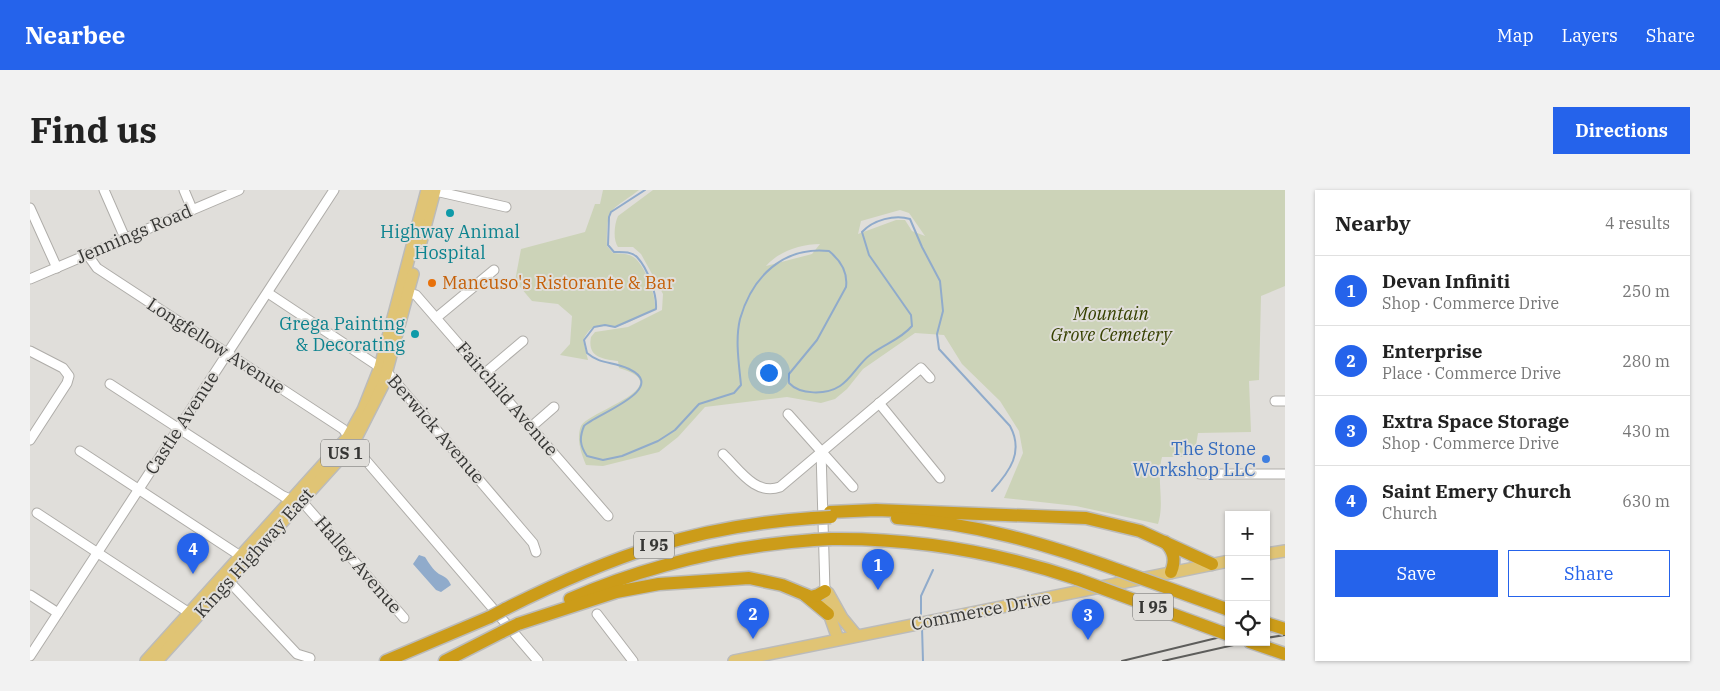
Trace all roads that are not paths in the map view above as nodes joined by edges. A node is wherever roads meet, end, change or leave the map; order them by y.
1 (104, 190) edge
2 (184, 190) edge
3 (239, 190) edge
4 (334, 190) edge
5 (432, 190) edge
6 (506, 207) dead end
7 (30, 208) edge
8 (192, 209) junction
9 (125, 238) junction
10 (87, 254) junction
11 (56, 268) junction
12 (494, 270) dead end
13 (30, 279) edge
14 (404, 291) junction
15 (268, 293) junction
16 (436, 318) junction
17 (523, 341) dead end
18 (30, 351) edge
19 (227, 353) junction
20 (384, 369) junction
21 (484, 374) junction
22 (930, 378) dead end
23 (110, 384) dead end
24 (879, 403) junction
25 (554, 407) dead end
26 (788, 414) dead end
27 (531, 427) junction
28 (179, 428) junction
29 (30, 440) edge
30 (350, 440) junction
31 (80, 451) dead end
32 (821, 451) junction
33 (723, 454) dead end
34 (1200, 474) dead end
35 (1285, 474) edge
36 (940, 478) dead end
37 (852, 487) dead end
38 (138, 489) junction
39 (296, 500) junction
40 (36, 513) dead end
41 (831, 514) junction
42 (608, 516) dead end
43 (1161, 539) junction
44 (98, 551) junction
45 (1285, 551) edge
46 (536, 552) dead end
47 (1270, 553) edge
48 (244, 558) junction
49 (1225, 562) edge
50 (1212, 564) junction
51 (1171, 572) junction
52 (226, 578) junction
53 (825, 591) junction
54 (800, 593) junction
55 (30, 595) edge
56 (1225, 609) edge
57 (58, 613) junction
58 (597, 614) dead end
59 (828, 614) junction
60 (193, 615) junction
61 (490, 617) junction
62 (404, 618) dead end
63 (518, 624) junction
64 (1270, 624) edge
65 (1285, 629) edge
66 (502, 632) junction
67 (1225, 633) edge
68 (856, 635) junction
69 (838, 639) junction
70 (1262, 646) edge
71 (1285, 654) edge
72 (30, 656) edge
73 (310, 658) dead end
74 (146, 661) edge
75 (157, 661) edge
76 (386, 661) edge
77 (402, 661) edge
78 (445, 661) edge
79 (457, 661) edge
80 (538, 661) edge
81 (633, 661) edge
82 (734, 661) edge

1 - 9 street
2 - 8 street
3 - 8 street, Jennings Road
4 - 15 street, Castle Avenue
5 - 6 street
5 - 14 main road, Kings Highway East / US 1
7 - 11 street
8 - 9 street, Jennings Road
9 - 10 street, Jennings Road
10 - 11 street, Jennings Road
10 - 19 street, Longfellow Avenue
11 - 13 street, Jennings Road
12 - 16 street
14 - 16 street, Fairchild Avenue
14 - 20 main road, Kings Highway East / US 1
15 - 19 street, Castle Avenue
15 - 20 street, Berwick Avenue
16 - 21 street, Fairchild Avenue
17 - 21 street
18 - 29 street
19 - 28 street, Castle Avenue
19 - 30 street, Longfellow Avenue
20 - 30 main road, Kings Highway East / US 1
20 - 46 street, Berwick Avenue
21 - 27 street, Fairchild Avenue
22 - 24 street
23 - 28 street, Halley Avenue
24 - 32 street
24 - 36 street
25 - 27 street
26 - 32 street
27 - 42 street, Fairchild Avenue
28 - 38 street, Castle Avenue
28 - 39 street, Halley Avenue
30 - 39 main road, Kings Highway East / US 1
30 - 80 street, Longfellow Avenue
31 - 38 street
32 - 33 street
32 - 37 street
32 - 53 street
34 - 35 street
38 - 44 street, Castle Avenue
38 - 48 street
39 - 48 main road, Kings Highway East / US 1
39 - 62 street, Halley Avenue
40 - 44 street
41 - 43 highway
41 - 56 highway, I 95, bridge
41 - 61 highway, I 95, bridge
43 - 50 highway
43 - 51 highway
44 - 57 street, Castle Avenue
44 - 60 street
45 - 47 main road
48 - 52 main road, Kings Highway East / US 1
49 - 50 main road, Commerce Drive
50 - 51 main road, Commerce Drive
51 - 68 main road, Commerce Drive
52 - 60 main road, Kings Highway East / US 1
52 - 73 street
53 - 54 highway
53 - 59 main road
53 - 68 main road
54 - 59 highway
54 - 63 highway
55 - 57 street
57 - 72 street, Castle Avenue
58 - 81 street
59 - 69 main road
60 - 74 main road, Kings Highway East / US 1
60 - 75 main road, Kings Highway East / US 1
61 - 76 highway
61 - 77 highway, I 95
63 - 66 highway, I 95, bridge
63 - 67 highway, I 95, bridge
64 - 65 highway, bridge
66 - 78 highway, I 95
66 - 79 highway
68 - 69 main road, Commerce Drive
69 - 82 main road, Commerce Drive
70 - 71 highway

